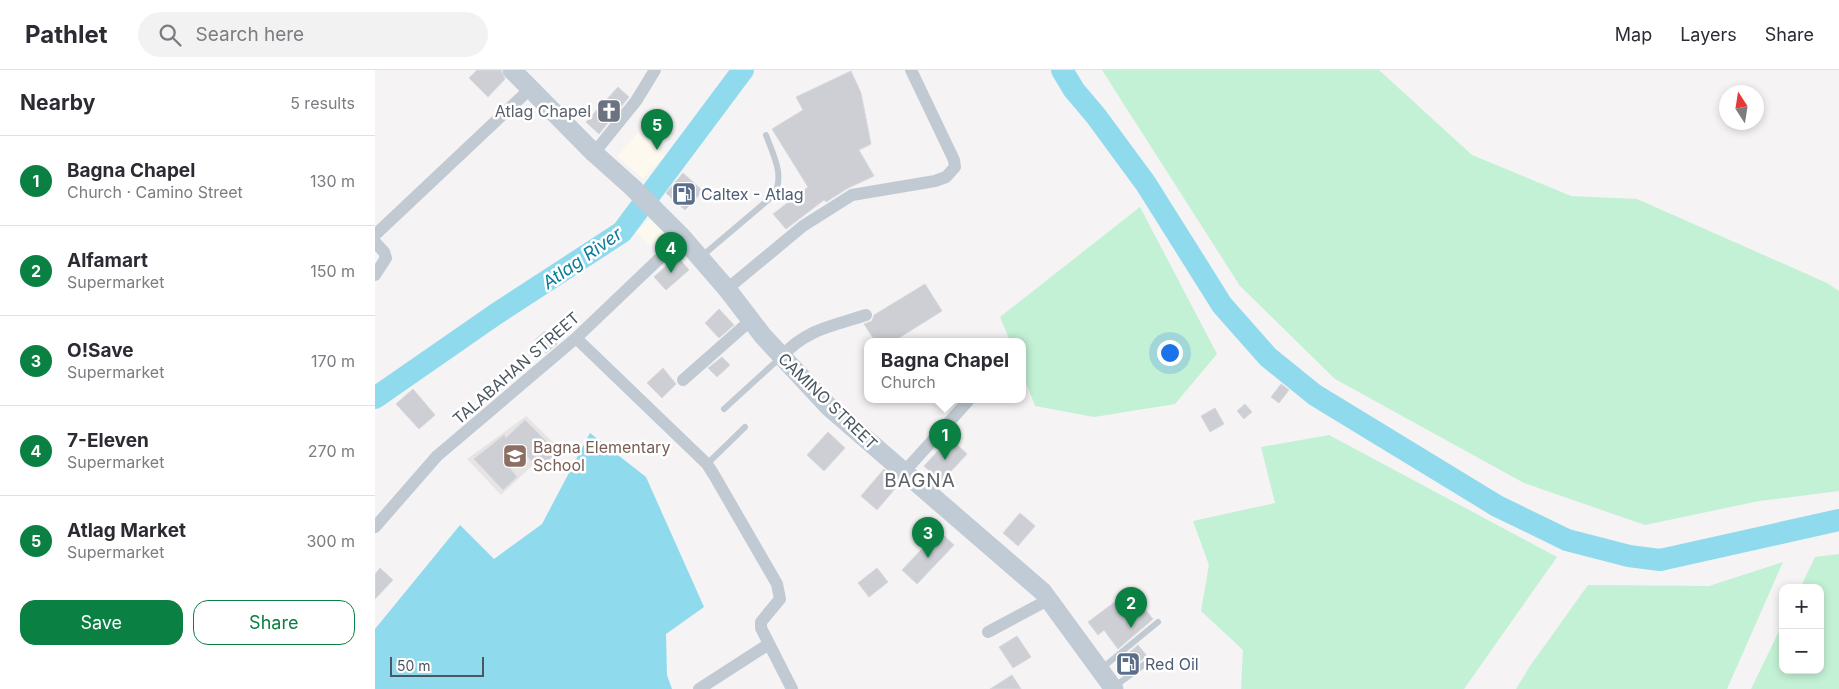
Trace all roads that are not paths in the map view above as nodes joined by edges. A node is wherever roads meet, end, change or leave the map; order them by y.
1 (512, 70) edge
2 (655, 70) edge
3 (911, 70) edge
4 (531, 88) junction
5 (766, 135) dead end
6 (594, 153) junction
7 (375, 236) edge
8 (682, 237) junction
9 (375, 242) edge
10 (701, 257) junction
11 (375, 275) edge
12 (727, 289) junction
13 (866, 314) dead end
14 (751, 320) junction
15 (576, 338) junction
16 (781, 356) junction
17 (683, 380) dead end
18 (966, 403) edge
19 (724, 408) dead end
20 (745, 427) dead end
21 (707, 464) junction
22 (904, 472) junction
23 (375, 527) edge
24 (1048, 600) junction
25 (1158, 622) dead end
26 (988, 632) dead end
27 (769, 644) junction
28 (1150, 660) dead end
29 (1100, 670) junction
30 (1114, 688) edge
31 (699, 689) edge
32 (792, 689) edge

1 - 4 main road, CAMINO STREET
2 - 6 street
3 - 12 street
4 - 6 main road, CAMINO STREET
4 - 7 street
5 - 10 lane
6 - 8 main road, CAMINO STREET
8 - 10 main road, CAMINO STREET
8 - 15 street, TALABAHAN STREET
9 - 11 street
10 - 12 main road, CAMINO STREET
12 - 14 main road, CAMINO STREET
13 - 16 street
14 - 16 main road, CAMINO STREET
14 - 17 street
15 - 21 street
15 - 23 street, TALABAHAN STREET
16 - 19 lane
16 - 22 main road, CAMINO STREET
18 - 22 street
20 - 21 lane
21 - 27 street
22 - 24 main road, CAMINO STREET
24 - 26 street
24 - 29 main road, CAMINO STREET
25 - 29 lane
27 - 31 street
27 - 32 street
28 - 30 lane
29 - 30 main road, CAMINO STREET

